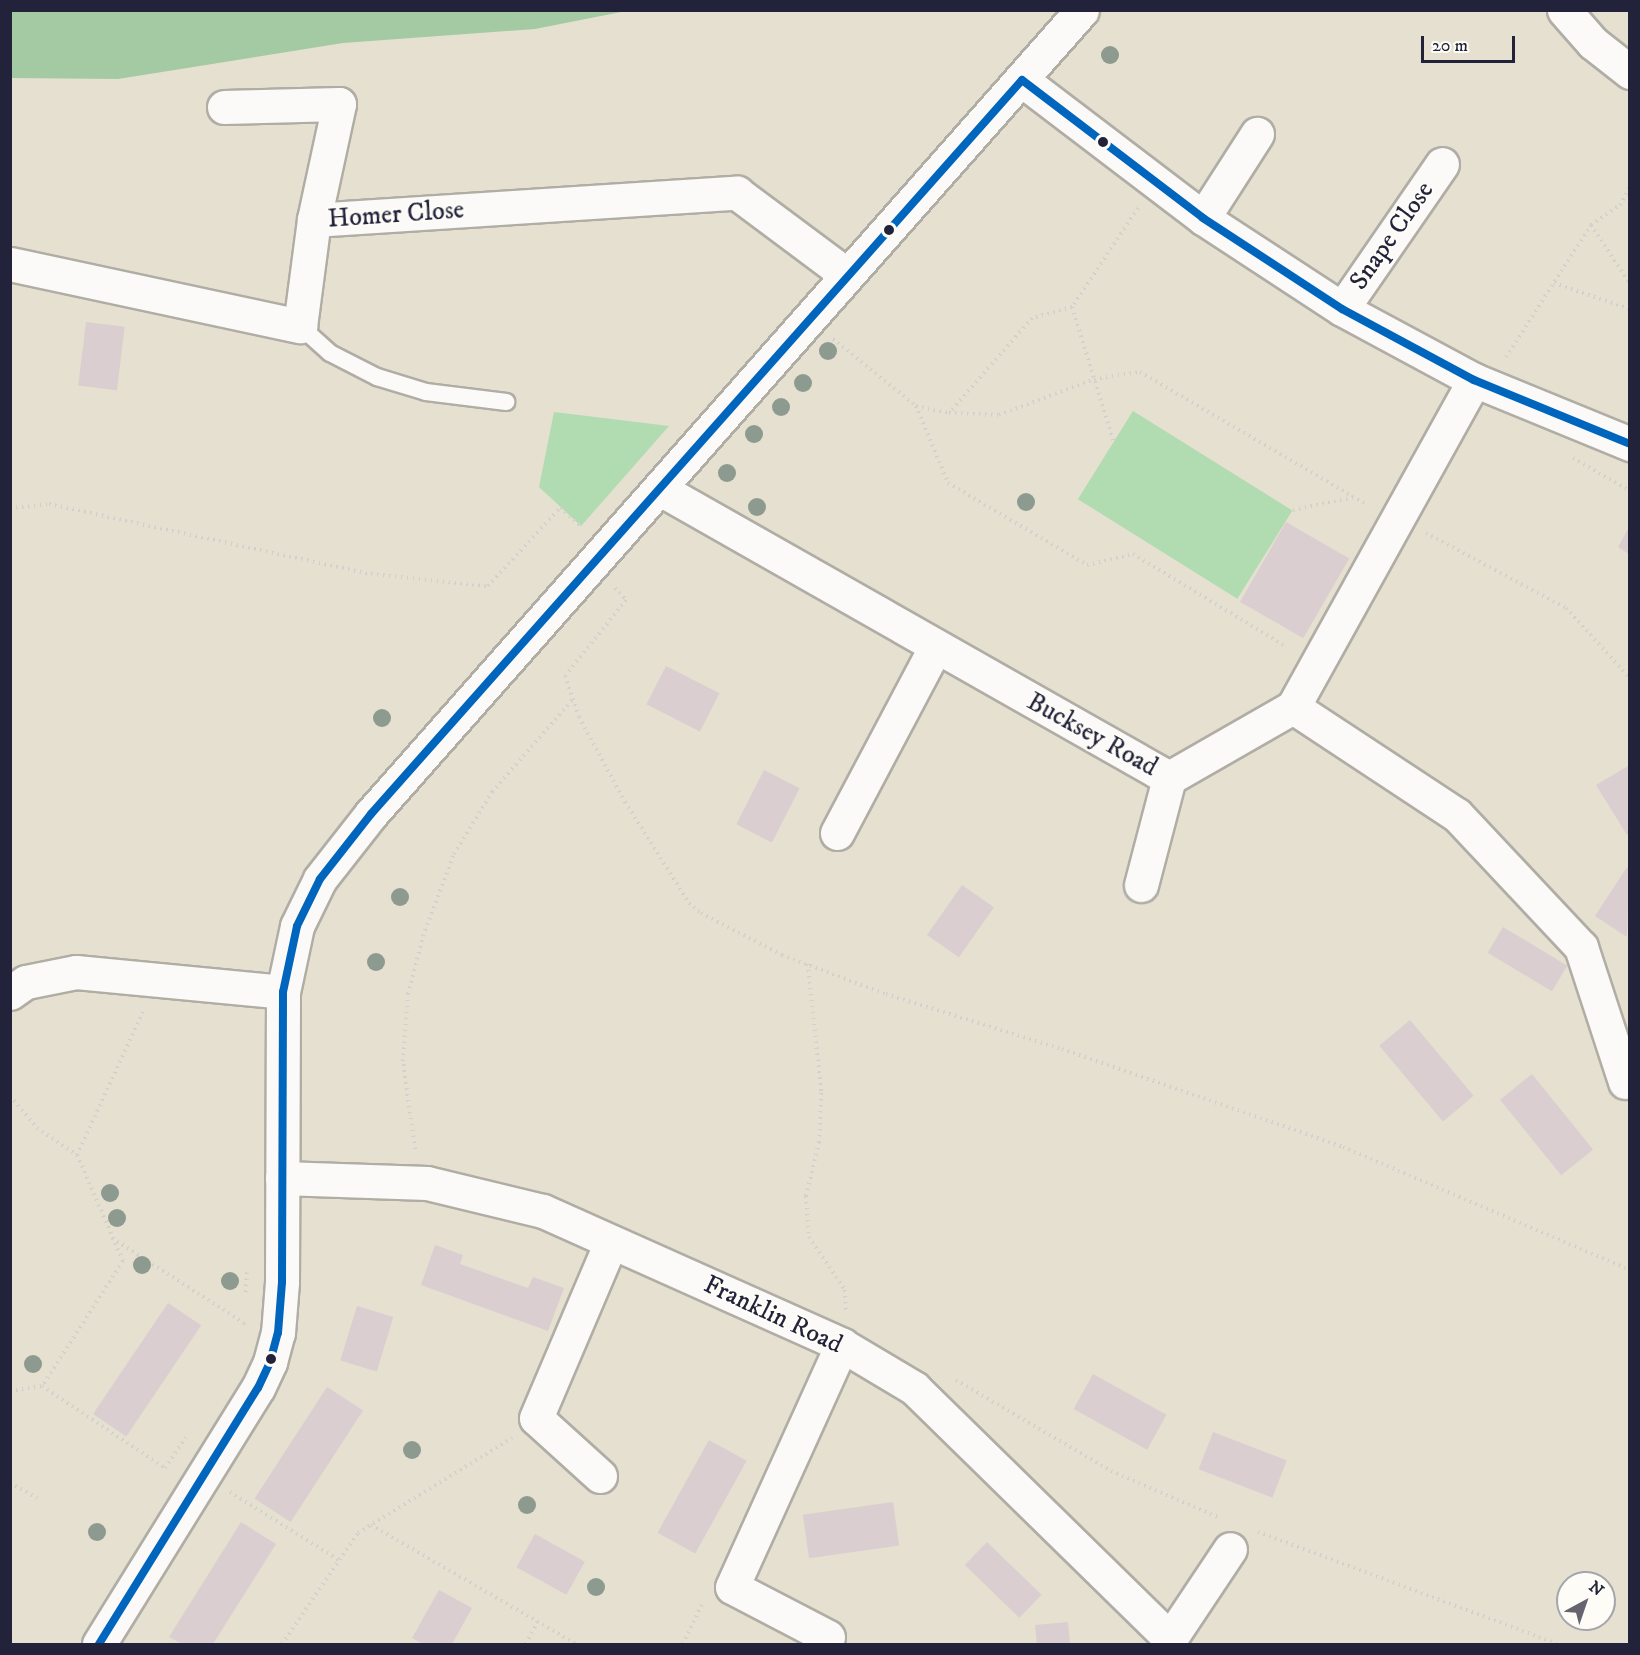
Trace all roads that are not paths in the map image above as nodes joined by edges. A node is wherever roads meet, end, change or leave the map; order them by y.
1 (1082, 10) edge
2 (1564, 10) edge
3 (1629, 72) edge
4 (1022, 80) junction
5 (224, 107) dead end
6 (1257, 134) dead end
7 (1442, 164) dead end
8 (1203, 218) junction
9 (314, 220) junction
10 (10, 264) edge
11 (847, 275) junction
12 (1342, 309) junction
13 (300, 326) junction
14 (1481, 383) junction
15 (506, 402) dead end
16 (1629, 444) edge
17 (660, 489) junction
18 (935, 648) junction
19 (1293, 706) junction
20 (1169, 778) junction
21 (837, 833) dead end
22 (1141, 885) dead end
23 (283, 992) junction
24 (10, 993) edge
25 (1625, 1082) dead end
26 (282, 1178) junction
27 (610, 1242) junction
28 (844, 1331) junction
29 (600, 1476) dead end
30 (1230, 1549) dead end
31 (828, 1637) dead end
32 (1171, 1642) edge
33 (99, 1644) edge

1 - 4 street
2 - 3 street
4 - 8 street
4 - 11 street
5 - 9 street, Homer Close
6 - 8 street
7 - 12 street, Snape Close
8 - 12 street
9 - 11 street, Homer Close
9 - 13 street, Homer Close
10 - 13 street
11 - 17 street
12 - 14 street
13 - 15 lane
14 - 16 street
14 - 19 street
17 - 18 street, Bucksey Road
17 - 23 street
18 - 20 street, Bucksey Road
18 - 21 street
19 - 20 street, Bucksey Road
19 - 25 street
20 - 22 street
23 - 24 street
23 - 26 street
26 - 27 street, Franklin Road
26 - 33 street
27 - 28 street, Franklin Road
27 - 29 street
28 - 31 street
28 - 32 street, Franklin Road
30 - 32 street, Franklin Road

